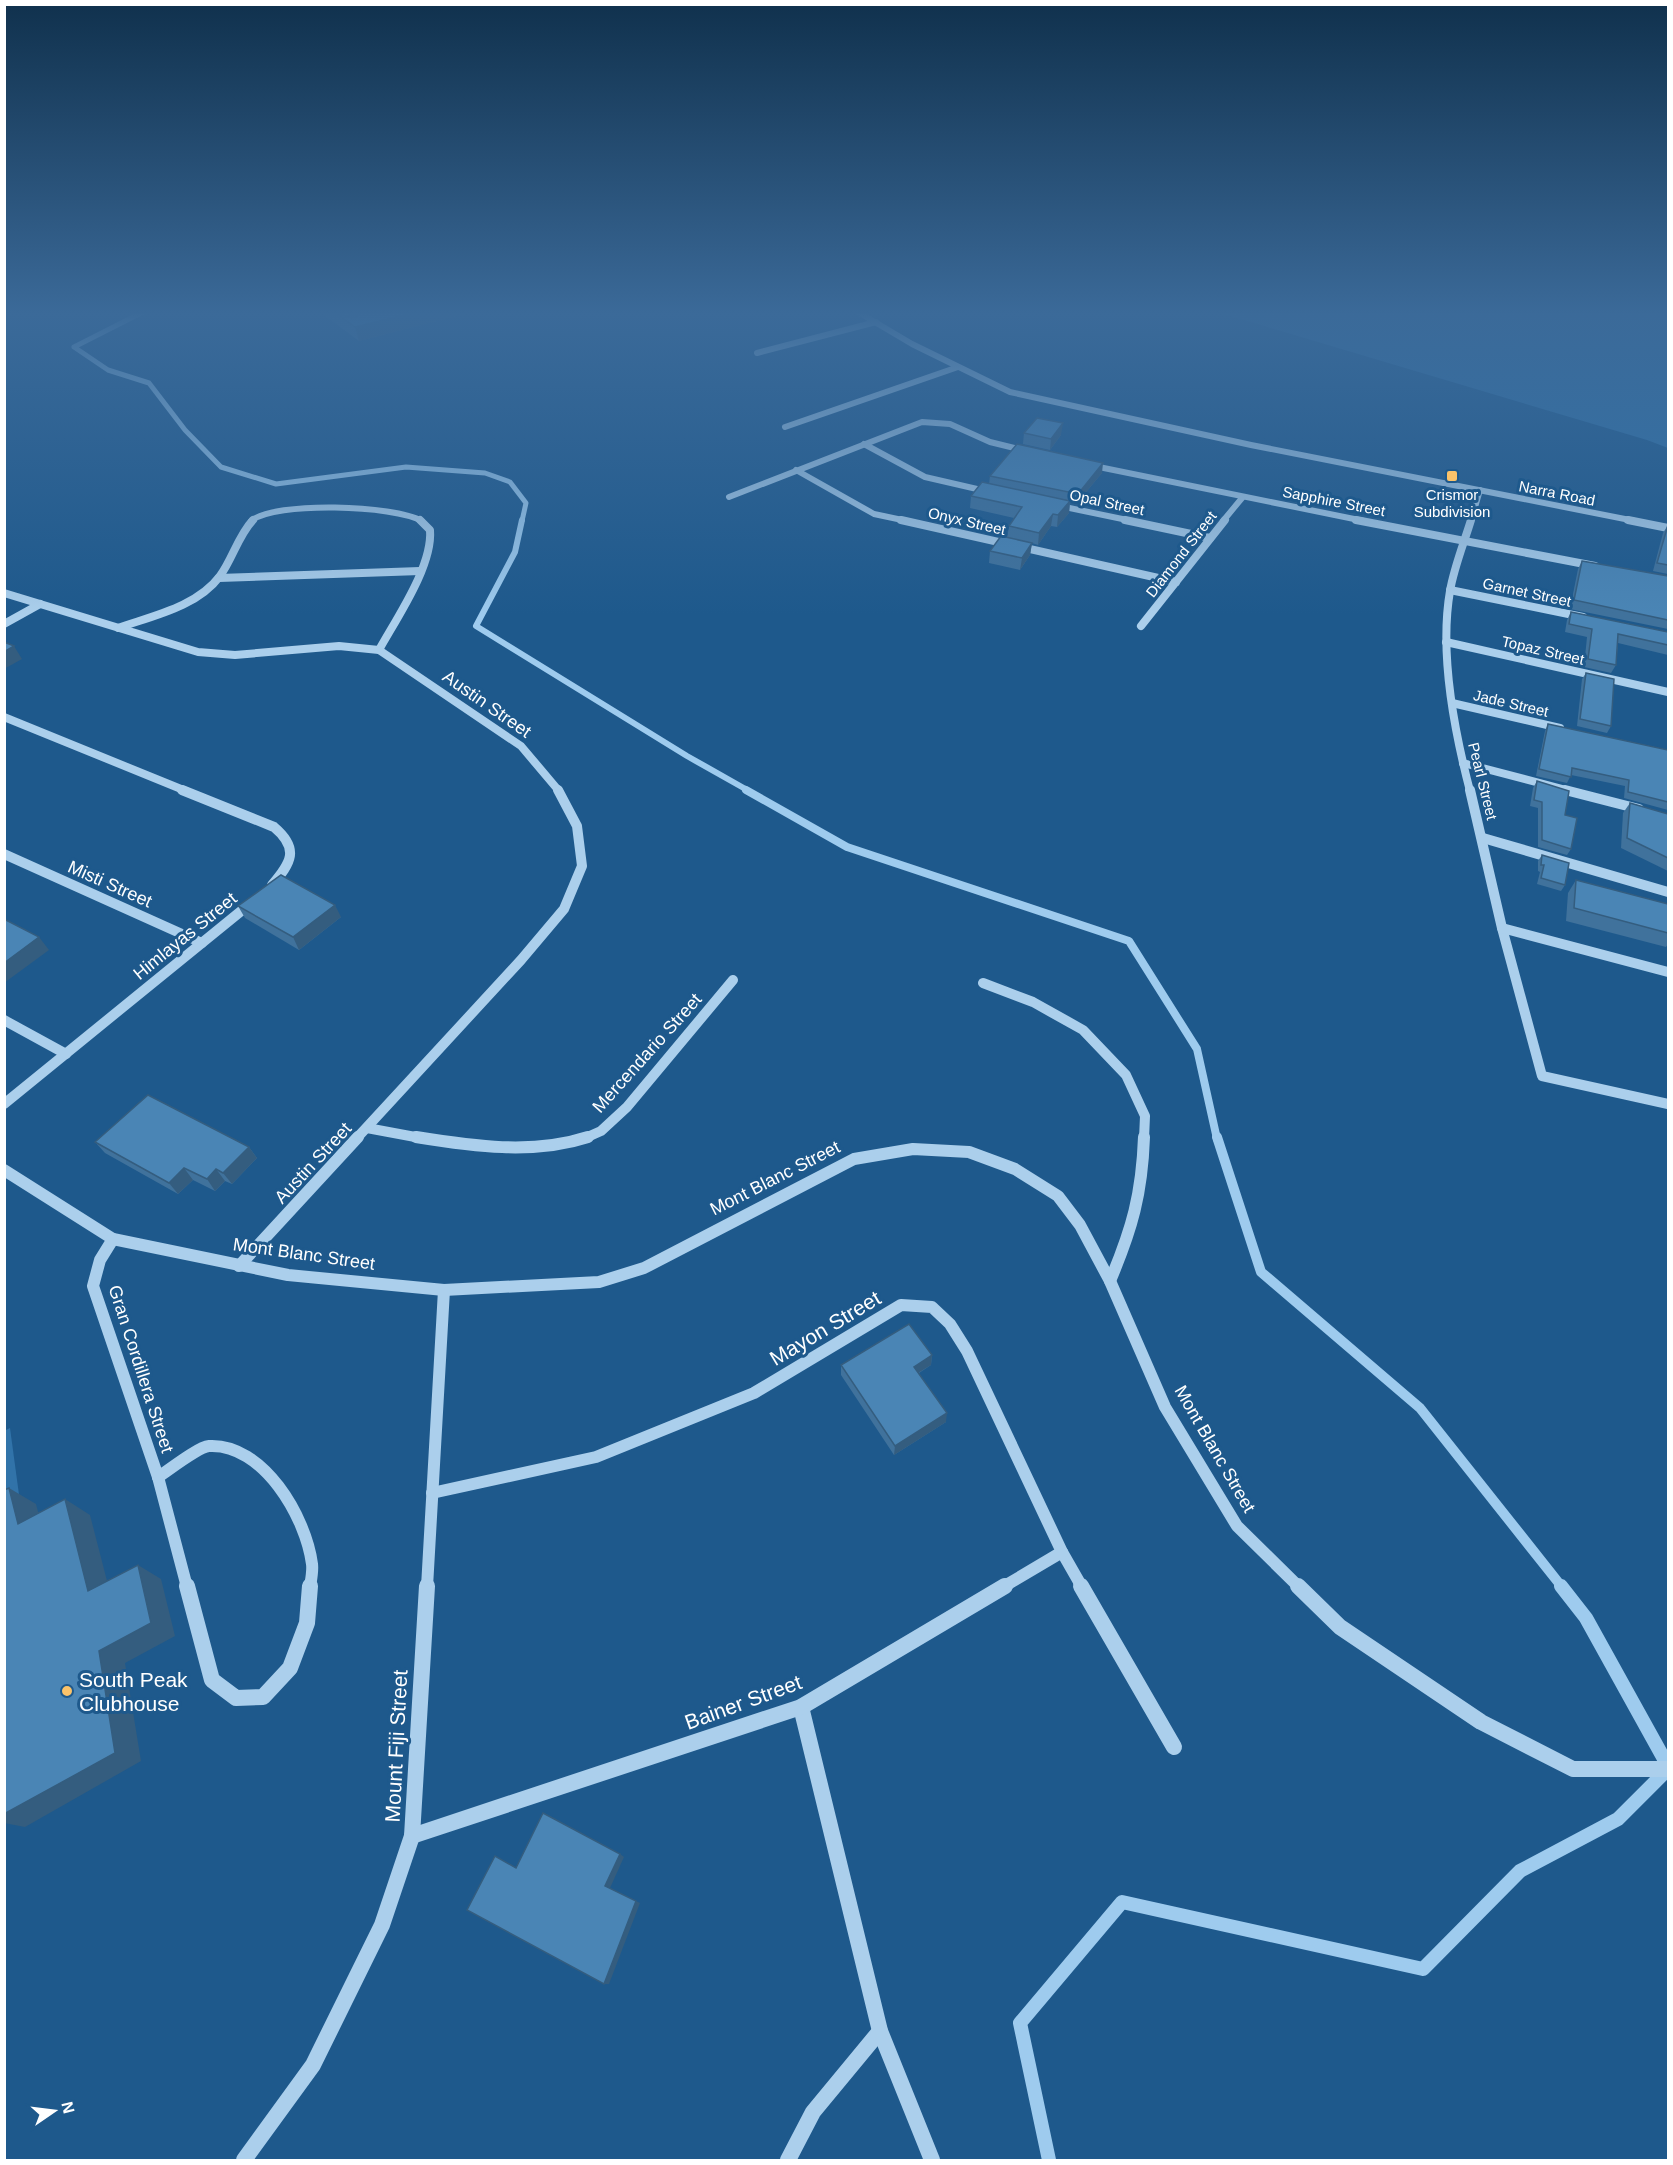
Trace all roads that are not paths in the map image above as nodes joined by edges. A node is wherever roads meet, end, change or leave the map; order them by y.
1 (825, 413) edge
2 (1106, 413) edge
3 (785, 427) dead end
4 (864, 444) junction
5 (1036, 453) edge
6 (1082, 463) edge
7 (796, 470) junction
8 (1480, 490) junction
9 (1003, 494) edge
10 (729, 497) dead end
11 (1242, 498) junction
12 (1049, 504) edge
13 (1668, 528) edge
14 (1210, 538) junction
15 (1465, 540) junction
16 (1600, 567) edge
17 (420, 571) junction
18 (219, 578) junction
19 (1176, 582) junction
20 (1450, 590) junction
21 (4, 593) edge
22 (40, 604) junction
23 (1588, 618) edge
24 (4, 624) edge
25 (1141, 626) dead end
26 (118, 628) junction
27 (1446, 642) junction
28 (379, 650) junction
29 (1668, 692) edge
30 (1452, 703) junction
31 (4, 717) edge
32 (1566, 729) edge
33 (1463, 763) junction
34 (1646, 811) edge
35 (1483, 838) junction
36 (4, 854) edge
37 (267, 891) edge
38 (1668, 892) edge
39 (258, 898) edge
40 (1502, 928) junction
41 (202, 943) junction
42 (1668, 972) edge
43 (733, 980) dead end
44 (983, 983) dead end
45 (4, 1020) edge
46 (66, 1054) junction
47 (4, 1104) edge
48 (1668, 1104) edge
49 (367, 1128) junction
50 (4, 1170) edge
51 (113, 1239) junction
52 (239, 1266) junction
53 (1110, 1281) junction
54 (444, 1290) junction
55 (158, 1477) junction
56 (432, 1493) junction
57 (1062, 1552) junction
58 (801, 1707) junction
59 (1174, 1747) dead end
60 (1668, 1769) edge
61 (412, 1836) junction
62 (880, 2031) junction
63 (244, 2160) edge
64 (788, 2160) edge
65 (932, 2160) edge

1 - 3 street
2 - 8 street, Narra Road
4 - 5 street
4 - 7 street
4 - 9 street
6 - 11 street, Sapphire Street
7 - 10 street
7 - 19 street, Onyx Street
8 - 13 street, Narra Road
8 - 15 street, Pearl Street
11 - 14 street, Diamond Street
11 - 15 street, Sapphire Street
12 - 14 street, Opal Street
14 - 19 street, Diamond Street
15 - 16 street, Sapphire Street
15 - 20 street, Pearl Street
17 - 18 street
17 - 18 street
17 - 28 street
18 - 26 street
19 - 25 street, Diamond Street
20 - 23 street, Garnet Street
20 - 27 street, Pearl Street
21 - 22 street, Austin Street
22 - 24 street
22 - 26 street, Austin Street
26 - 28 street, Austin Street
27 - 29 street, Topaz Street
27 - 30 street, Pearl Street
28 - 49 street, Austin Street
30 - 32 street, Jade Street
30 - 33 street, Pearl Street
31 - 37 street
33 - 34 street
33 - 35 street, Pearl Street
35 - 38 street
35 - 40 street, Pearl Street
36 - 41 street, Misti Street
39 - 41 street, Himlayas Street
40 - 42 street
40 - 48 street, Pearl Street
41 - 46 street, Himlayas Street
43 - 49 street, Mercendario Street
44 - 53 street
45 - 46 street
46 - 47 street, Himlayas Street
49 - 52 street, Austin Street
50 - 51 street, Mont Blanc Street
51 - 52 street, Mont Blanc Street
51 - 55 street, Gran Cordillera Street
52 - 54 street, Mont Blanc Street
53 - 54 street, Mont Blanc Street
53 - 60 street, Mont Blanc Street
54 - 56 street, Mount Fiji Street
55 - 55 street, Gran Cordillera Street
56 - 57 street, Mayon Street
56 - 61 street, Mount Fiji Street
57 - 58 street, Bainer Street
57 - 59 street, Mayon Street
58 - 61 street, Bainer Street
58 - 62 street
61 - 63 street, Mount Fiji Street
62 - 64 street
62 - 65 street

